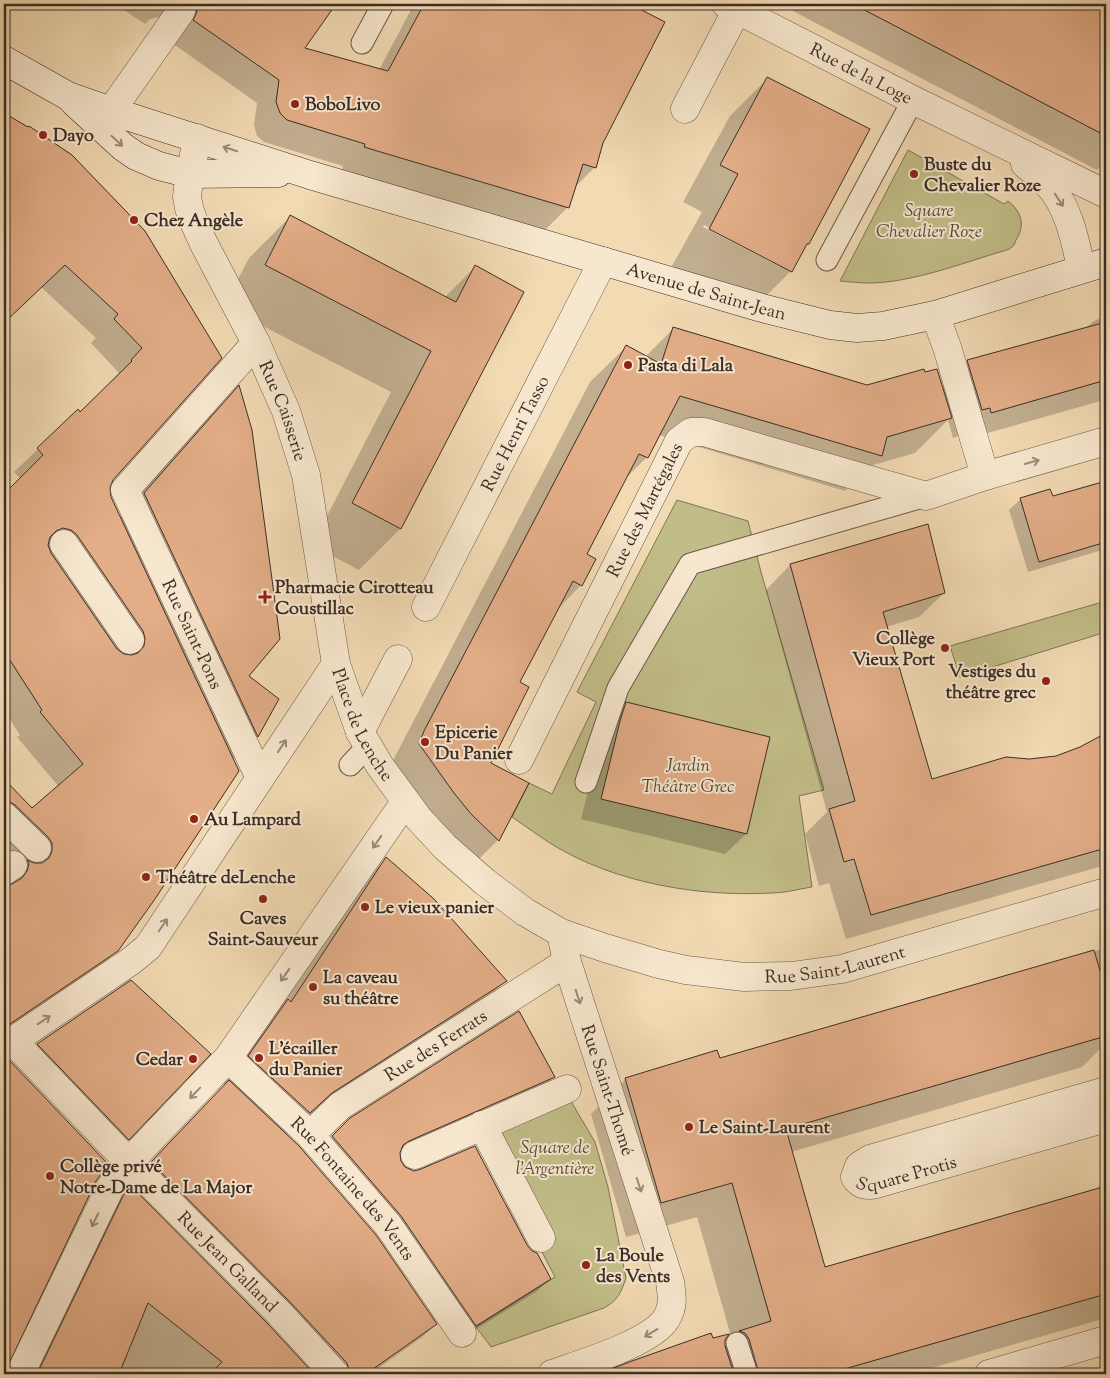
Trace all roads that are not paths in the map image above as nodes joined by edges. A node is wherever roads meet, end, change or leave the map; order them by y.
1 (384, 4) edge
2 (734, 6) edge
3 (181, 11) dead end
4 (362, 43) dead end
5 (4, 60) edge
6 (68, 96) junction
7 (913, 100) junction
8 (685, 109) dead end
9 (111, 111) junction
10 (197, 138) junction
11 (999, 143) junction
12 (190, 174) junction
13 (310, 175) junction
14 (1106, 194) edge
15 (827, 260) dead end
16 (603, 261) junction
17 (1094, 265) edge
18 (935, 315) junction
19 (256, 343) junction
20 (1106, 441) edge
21 (985, 476) junction
22 (926, 496) junction
23 (64, 544) dead end
24 (426, 607) dead end
25 (130, 640) dead end
26 (398, 659) dead end
27 (336, 664) junction
28 (364, 739) junction
29 (519, 760) dead end
30 (350, 765) dead end
31 (260, 778) junction
32 (586, 782) dead end
33 (405, 802) junction
34 (4, 816) edge
35 (37, 848) dead end
36 (1106, 892) edge
37 (561, 933) junction
38 (566, 962) junction
39 (8, 1044) edge
40 (228, 1058) junction
41 (567, 1089) dead end
42 (1106, 1091) edge
43 (1106, 1118) edge
44 (482, 1125) junction
45 (310, 1135) junction
46 (415, 1154) dead end
47 (129, 1162) junction
48 (541, 1238) dead end
49 (462, 1333) dead end
50 (1106, 1340) edge
51 (737, 1343) dead end
52 (20, 1374) edge
53 (335, 1374) edge
54 (552, 1374) edge
55 (747, 1374) edge
56 (989, 1374) edge

1 - 4 lane
2 - 7 street, Rue de la Loge
2 - 8 street
3 - 9 street
5 - 6 street
6 - 9 street
6 -> 12 street
7 - 11 street, Rue de la Loge
7 - 15 lane
9 - 10 street
10 - 12 street, Rue Caisserie
13 -> 10 street, Avenue de Saint-Jean
11 - 14 street, Rue de la Loge
11 -> 17 street, Rue de la Loge
12 - 13 street, Avenue de Saint-Jean
12 - 19 street, Rue Caisserie
13 - 16 street, Avenue de Saint-Jean
16 - 18 street, Avenue de Saint-Jean
16 - 24 street, Rue Henri Tasso
17 - 18 street, Avenue de Saint-Jean
18 - 21 street
19 - 27 street, Rue Caisserie
19 - 31 street, Rue Saint-Pons
21 -> 20 street
21 - 22 street
22 - 29 street, Rue des Martégales
22 - 32 lane
23 - 25 street
26 - 28 street
27 - 28 street, Place de Lenche
31 -> 27 street, Place de Lenche
28 - 30 lane
28 - 33 street, Place de Lenche
39 -> 31 street, Place de Lenche
33 - 37 street
33 -> 40 street, Place de Lenche
34 - 35 street
36 - 37 street, Rue Saint-Laurent
37 - 38 street, Rue Saint-Thomé
38 - 45 street, Rue des Ferrats
38 -> 54 street, Rue Saint-Thomé
39 - 47 street, Rue Jean Galland
40 - 45 street, Rue Fontaine des Vents
40 -> 47 street, Place de Lenche
41 - 44 street
42 - 43 street, Square Protis
44 - 46 street
44 - 48 street
45 - 49 street, Rue Fontaine des Vents
47 -> 52 street, Place de Lenche
47 - 53 street, Rue Jean Galland
50 - 56 street
51 - 55 lane

